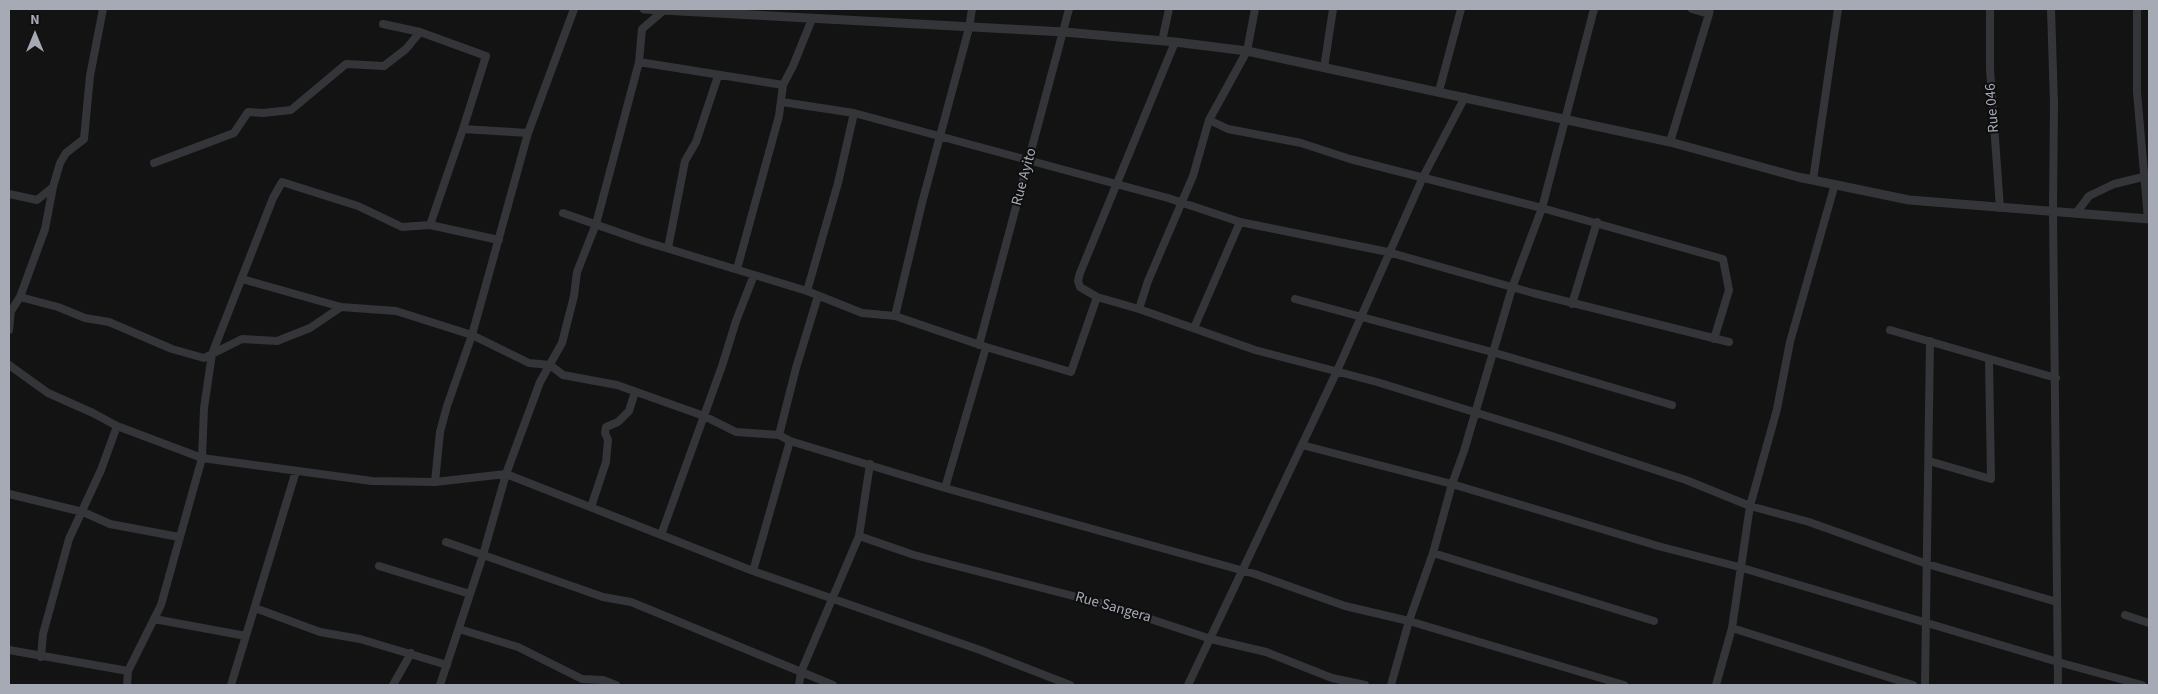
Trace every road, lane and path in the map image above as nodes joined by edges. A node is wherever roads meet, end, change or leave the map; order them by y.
1 (103, 9) edge
2 (574, 9) edge
3 (644, 9) edge
4 (972, 9) edge
5 (1069, 9) edge
6 (1169, 9) edge
7 (1255, 9) edge
8 (1333, 9) edge
9 (1461, 9) edge
10 (1594, 9) edge
11 (1692, 9) edge
12 (1838, 9) edge
13 (1990, 9) edge
14 (2051, 9) edge
15 (2137, 9) edge
16 (663, 11) junction
17 (1710, 11) edge
18 (787, 12) edge
19 (812, 19) junction
20 (383, 24) dead end
21 (969, 28) junction
22 (420, 32) junction
23 (1064, 32) junction
24 (1162, 41) junction
25 (1175, 42) junction
26 (1247, 51) junction
27 (639, 62) junction
28 (1324, 68) junction
29 (718, 76) junction
30 (783, 84) junction
31 (1439, 91) junction
32 (1465, 97) junction
33 (782, 102) junction
34 (854, 113) junction
35 (1209, 120) junction
36 (1566, 120) junction
37 (463, 129) junction
38 (528, 133) junction
39 (941, 138) junction
40 (1670, 142) junction
41 (1030, 160) junction
42 (154, 163) dead end
43 (2147, 176) edge
44 (1423, 177) junction
45 (1813, 180) junction
46 (1115, 183) junction
47 (1835, 184) junction
48 (52, 187) junction
49 (9, 194) edge
50 (1180, 202) junction
51 (1542, 208) junction
52 (2000, 208) junction
53 (2053, 210) junction
54 (2077, 212) junction
55 (563, 213) dead end
56 (2149, 219) edge
57 (1240, 222) junction
58 (1597, 222) junction
59 (596, 224) junction
60 (430, 225) junction
61 (499, 240) junction
62 (668, 248) junction
63 (1388, 252) junction
64 (737, 270) junction
65 (754, 275) junction
66 (242, 279) junction
67 (1512, 288) junction
68 (807, 291) junction
69 (818, 296) junction
70 (20, 297) junction
71 (1097, 297) junction
72 (1295, 298) dead end
73 (1572, 304) junction
74 (341, 307) junction
75 (1139, 309) junction
76 (10, 311) edge
77 (895, 316) junction
78 (1361, 317) junction
79 (1194, 328) junction
80 (9, 330) edge
81 (1890, 330) dead end
82 (472, 334) junction
83 (1714, 339) junction
84 (1930, 341) junction
85 (1730, 342) dead end
86 (983, 346) junction
87 (1492, 352) junction
88 (212, 354) junction
89 (1989, 359) junction
90 (9, 365) edge
91 (550, 365) junction
92 (1337, 371) junction
93 (2056, 378) junction
94 (635, 392) junction
95 (1672, 405) dead end
96 (1474, 412) junction
97 (704, 416) junction
98 (117, 426) junction
99 (779, 435) junction
100 (790, 441) junction
101 (1302, 445) junction
102 (202, 458) junction
103 (1929, 461) junction
104 (870, 464) junction
105 (296, 471) junction
106 (506, 474) junction
107 (435, 482) junction
108 (1452, 484) junction
109 (945, 488) junction
110 (9, 494) edge
111 (1750, 506) junction
112 (591, 507) junction
113 (84, 512) junction
114 (661, 535) junction
115 (859, 536) junction
116 (179, 537) junction
117 (446, 542) dead end
118 (1433, 553) junction
119 (483, 555) junction
120 (1927, 564) junction
121 (379, 566) dead end
122 (1739, 567) junction
123 (1242, 570) junction
124 (753, 571) junction
125 (470, 594) junction
126 (831, 598) junction
127 (2057, 602) junction
128 (255, 608) junction
129 (2125, 615) dead end
130 (154, 618) junction
131 (1409, 621) junction
132 (1654, 621) dead end
133 (1924, 623) junction
134 (2149, 623) edge
135 (1732, 628) junction
136 (459, 630) junction
137 (246, 636) junction
138 (1211, 639) junction
139 (9, 650) edge
140 (411, 653) junction
141 (41, 657) junction
142 (2058, 662) junction
143 (447, 664) junction
144 (128, 671) junction
145 (801, 672) junction
146 (610, 684) edge
147 (127, 685) edge
148 (231, 685) edge
149 (393, 685) edge
150 (440, 685) edge
151 (799, 685) edge
152 (833, 685) edge
153 (1070, 685) edge
154 (1188, 685) edge
155 (1365, 685) edge
156 (1391, 685) edge
157 (1624, 685) edge
158 (1716, 685) edge
159 (1913, 685) edge
160 (1925, 685) edge
161 (2058, 685) edge
162 (2142, 685) edge

1 - 48 street
2 - 38 street
3 - 16 street
4 - 21 street
5 - 23 street, Rue Ayito
6 - 24 street
7 - 26 street
8 - 28 street
9 - 31 street
10 - 36 street
11 - 17 street
12 - 45 street
13 - 52 street, Rue 046 / Rue 046
14 - 53 street
15 - 43 street
16 - 18 street
16 - 27 street
17 - 40 street
18 - 19 street
19 - 21 street
19 - 30 street
20 - 22 street
21 - 23 street
21 - 39 street
22 - 37 street
22 - 42 street
23 - 24 street
23 - 41 street, Rue Ayito
24 - 25 street
25 - 26 street
25 - 46 street
26 - 28 street
26 - 35 street
27 - 29 street
27 - 59 street
28 - 31 street
29 - 30 street
29 - 62 street
30 - 33 street
31 - 32 street
32 - 36 street
32 - 44 street
33 - 34 street
33 - 64 street
34 - 39 street
34 - 68 street
35 - 44 street
35 - 50 street
36 - 40 street
36 - 51 street
37 - 38 street
37 - 60 street
38 - 61 street
39 - 41 street
39 - 77 street
40 - 45 street
41 - 46 street
41 - 86 street, Rue Ayito
43 - 54 street
43 - 56 street
44 - 51 street
44 - 63 street
45 - 47 street
46 - 50 street
46 - 71 street
47 - 52 street
47 - 111 street
48 - 49 street
48 - 70 street
50 - 57 street
50 - 75 street
51 - 58 street
51 - 67 street
52 - 53 street
53 - 54 street
53 - 93 street
54 - 56 street
55 - 59 street
57 - 63 street
57 - 79 street
58 - 73 street
58 - 83 street
59 - 62 street
59 - 91 street
60 - 61 street
60 - 66 street
61 - 82 street
62 - 64 street
63 - 67 street
63 - 78 street
64 - 65 street
65 - 68 street
65 - 97 street
66 - 74 street
66 - 88 street
67 - 73 street
67 - 87 street
68 - 69 street
69 - 77 street
69 - 99 street
70 - 76 street
70 - 88 street
71 - 75 street
71 - 86 street
72 - 78 street
73 - 83 street
74 - 82 street
74 - 88 street
75 - 79 street
76 - 80 street
77 - 86 street
78 - 87 street
78 - 92 street
79 - 92 street
81 - 84 street
82 - 91 street
82 - 107 street
83 - 85 street
84 - 89 street
84 - 103 street
86 - 109 street, Rue Ayito
87 - 95 street
87 - 96 street
88 - 102 street
89 - 93 street
89 - 103 street
90 - 98 street
91 - 94 street
91 - 106 street
92 - 96 street
92 - 101 street
93 - 127 street
94 - 97 street
94 - 112 street
96 - 108 street
96 - 111 street
97 - 99 street
97 - 114 street
98 - 102 street
98 - 113 street
99 - 100 street
100 - 104 street
100 - 124 street
101 - 108 street
101 - 123 street
102 - 105 street
102 - 116 street
103 - 120 street
104 - 109 street
104 - 115 street
105 - 107 street
105 - 128 street
106 - 107 street
106 - 112 street
106 - 119 street
108 - 118 street
108 - 122 street
109 - 123 street
110 - 113 street
111 - 120 street
111 - 122 street
112 - 114 street
113 - 116 street
113 - 141 street
114 - 124 street
115 - 126 street
115 - 138 street, Rue Sangera
116 - 130 street
117 - 119 street
118 - 131 street
118 - 132 street
119 - 125 street
119 - 145 street
120 - 127 street
120 - 133 street
121 - 125 street
122 - 133 street
122 - 135 street
123 - 131 street
123 - 138 street
124 - 126 street
125 - 136 street
126 - 145 street
126 - 153 street
127 - 142 street
128 - 137 street
128 - 140 street
129 - 134 street
130 - 137 street
130 - 144 street
131 - 156 street
131 - 157 street
133 - 142 street
133 - 160 street
135 - 158 street
135 - 159 street
136 - 143 street
136 - 146 street
137 - 148 street
138 - 154 street
138 - 155 street, Rue Sangera
139 - 141 street
140 - 143 street
140 - 149 street
141 - 144 street
142 - 161 street
142 - 162 street
143 - 150 street
144 - 147 street
145 - 151 street
145 - 152 street

